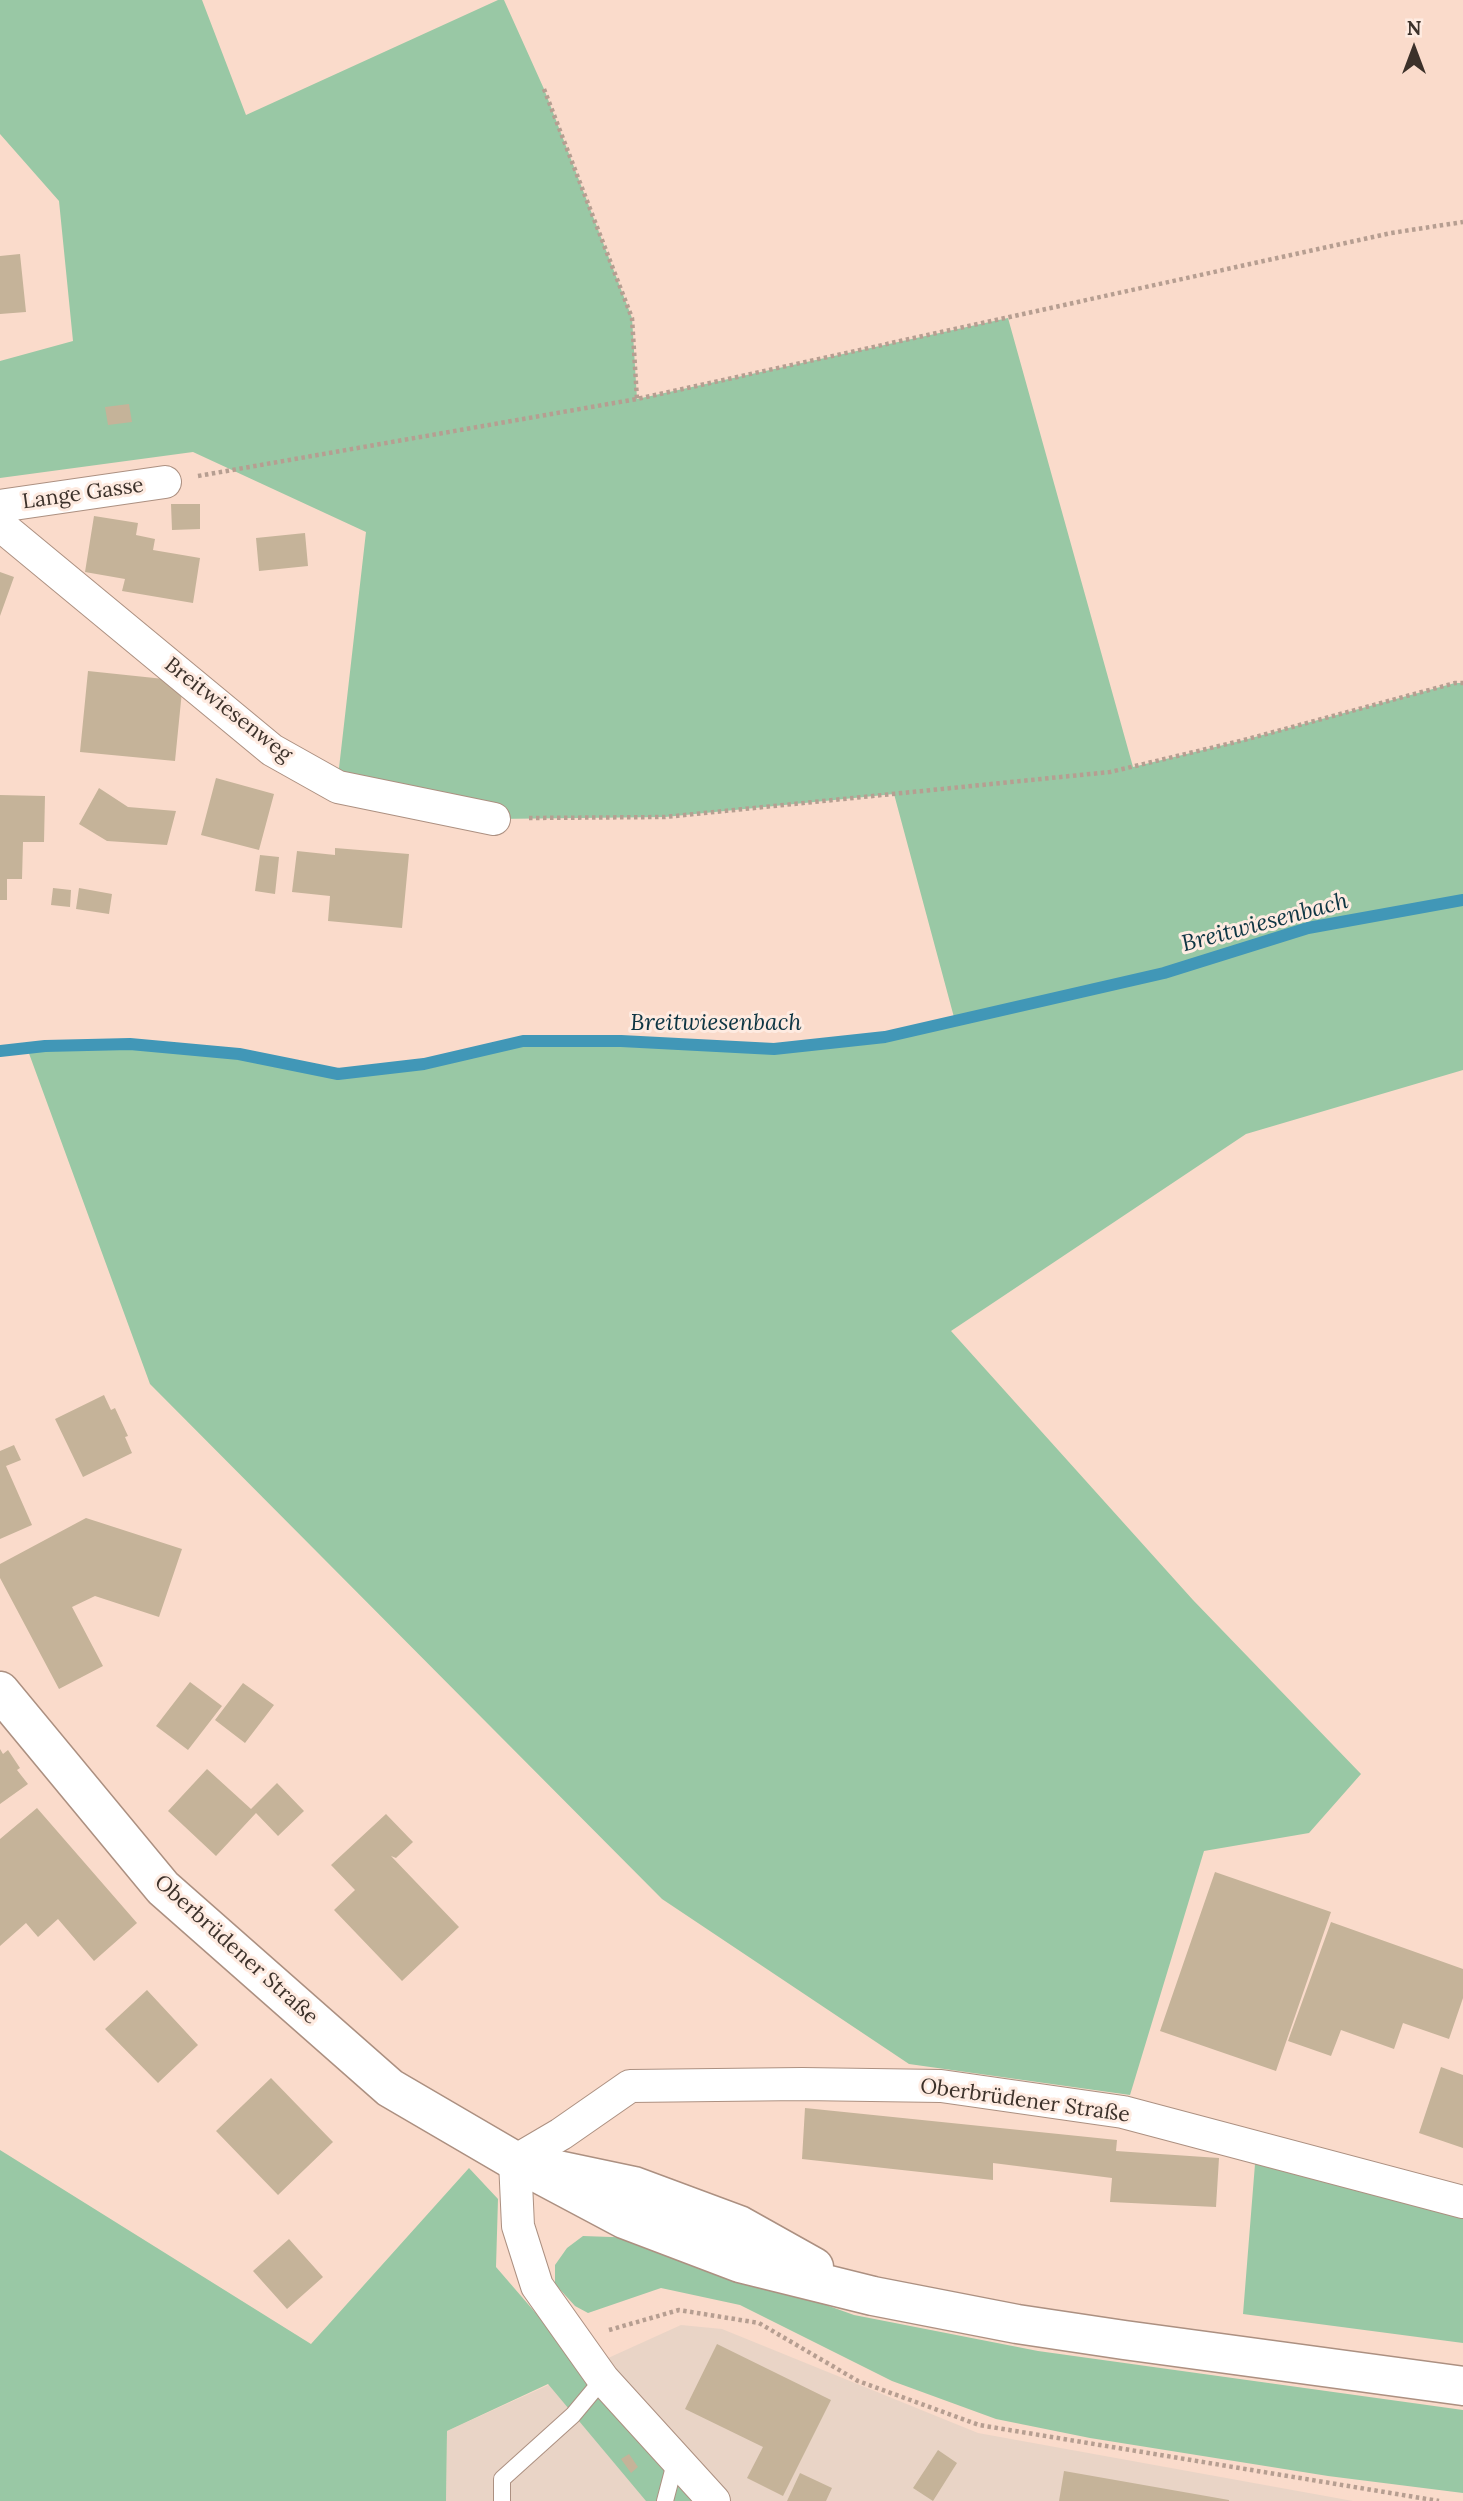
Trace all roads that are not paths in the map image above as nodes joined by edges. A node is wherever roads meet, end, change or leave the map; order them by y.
1 (165, 482) road end
2 (0, 506) edge
3 (0, 525) edge
4 (494, 819) road end
5 (0, 1691) edge
6 (515, 2161) junction
7 (1463, 2202) edge
8 (603, 2379) junction
9 (1463, 2386) edge
10 (676, 2459) junction
11 (502, 2501) edge
12 (665, 2501) edge
13 (715, 2501) edge

1 - 2 street, Lange Gasse
3 - 4 street, Breitwiesenweg
5 - 6 street, Oberbrüdener Straße
6 - 7 street, Oberbrüdener Straße
6 - 8 street
6 - 9 street, Oberbrüdener Straße
8 - 10 street
8 - 11 lane
10 - 12 lane
10 - 13 street

